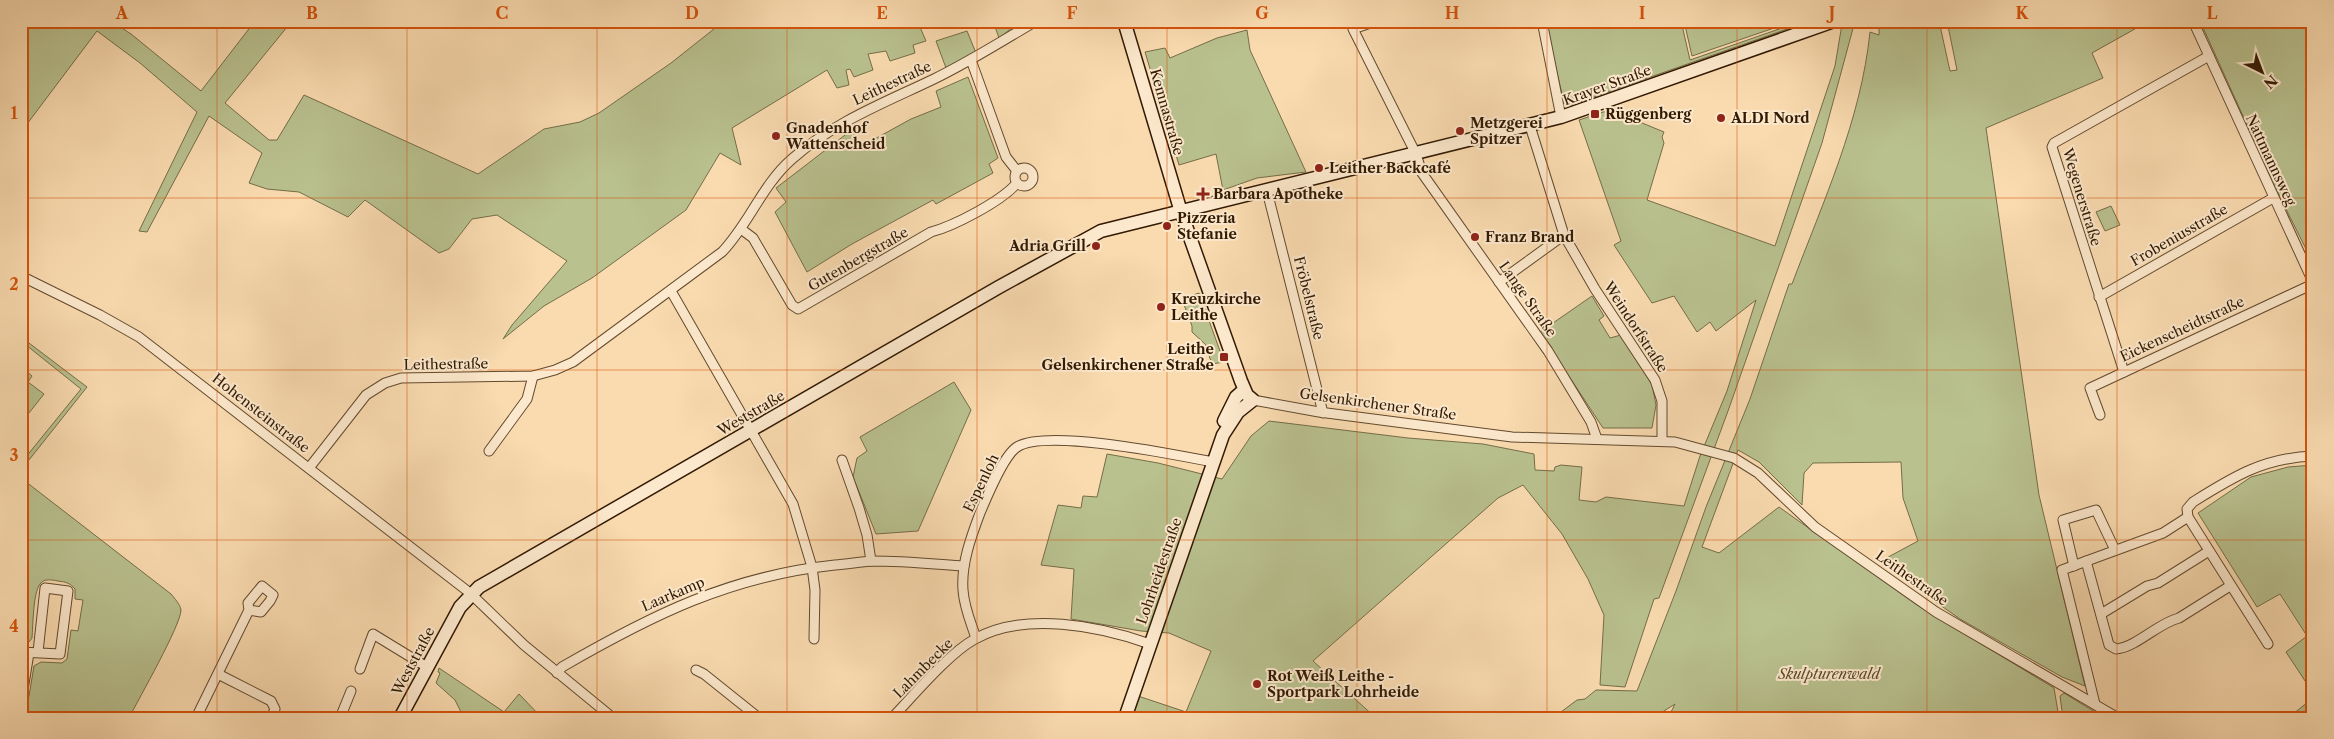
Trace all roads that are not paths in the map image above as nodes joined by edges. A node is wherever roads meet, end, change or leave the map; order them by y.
1 (1036, 21) edge
2 (1124, 21) edge
3 (1376, 21) edge
4 (1542, 21) edge
5 (1834, 21) edge
6 (2192, 21) edge
7 (2209, 56) junction
8 (971, 60) junction
9 (1562, 118) junction
10 (1530, 126) junction
11 (1416, 154) junction
12 (1017, 171) junction
13 (1017, 183) junction
14 (1267, 191) junction
15 (2273, 198) junction
16 (1181, 212) junction
17 (741, 229) junction
18 (1564, 235) junction
19 (21, 276) edge
20 (1499, 282) junction
21 (2313, 283) edge
22 (670, 291) junction
23 (2099, 297) junction
24 (2124, 372) junction
25 (533, 376) junction
26 (1244, 390) junction
27 (1253, 400) junction
28 (1323, 413) junction
29 (2100, 415) dead end
30 (752, 430) junction
31 (1223, 435) junction
32 (1597, 438) junction
33 (1662, 440) junction
34 (1701, 447) joint
35 (489, 451) dead end
36 (2313, 456) edge
37 (842, 460) dead end
38 (1213, 462) junction
39 (309, 468) junction
40 (2188, 517) junction
41 (2116, 550) junction
42 (2209, 551) junction
43 (871, 561) junction
44 (2086, 561) junction
45 (964, 566) junction
46 (2074, 566) junction
47 (812, 568) junction
48 (2230, 586) junction
49 (470, 594) junction
50 (249, 610) dead end
51 (2101, 614) junction
52 (976, 638) junction
53 (814, 639) dead end
54 (1150, 644) junction
55 (2268, 644) dead end
56 (29, 652) edge
57 (427, 667) junction
58 (360, 669) dead end
59 (696, 670) dead end
60 (557, 673) junction
61 (218, 674) junction
62 (351, 691) dead end
63 (21, 702) edge
64 (2096, 704) junction
65 (196, 718) edge
66 (271, 718) edge
67 (340, 718) edge
68 (400, 718) edge
69 (614, 718) edge
70 (759, 718) edge
71 (892, 718) edge
72 (1125, 718) edge
73 (2118, 718) edge

1 - 8 street, Leithestraße
2 - 16 street, Kemnastraße
3 - 11 street, Lange Straße
4 - 9 street
5 - 9 street, Krayer Straße
6 - 7 street, Nattmannsweg
7 - 15 street, Nattmannsweg
7 - 23 street, Wegenerstraße
8 - 12 street, Gutenbergstraße
8 - 17 street, Leithestraße
9 - 10 street, Krayer Straße
10 - 11 street, Krayer Straße
10 - 18 street, Weindorfstraße
11 - 14 street, Krayer Straße
11 - 20 street, Lange Straße
12 - 13 street
12 - 13 street, Gutenbergstraße
13 - 17 street, Gutenbergstraße
14 - 16 street, Krayer Straße
14 - 28 street, Fröbelstraße
15 - 21 street, Nattmannsweg
15 - 23 street, Frobeniusstraße
16 - 26 street
16 - 30 street, Weststraße
17 - 22 street, Leithestraße
18 - 20 street
18 - 33 street, Weindorfstraße
19 - 39 street, Hohensteinstraße
20 - 32 street, Lange Straße
21 - 24 street, Eickenscheidtstraße
22 - 25 street, Leithestraße
22 - 30 street
23 - 24 street, Wegenerstraße
24 - 29 street, Eickenscheidtstraße
25 - 35 street
25 - 39 street, Leithestraße
26 - 27 street
26 - 31 street, Lohrheidestraße
27 - 28 street, Gelsenkirchener Straße
27 - 31 street, Lohrheidestraße
28 - 32 street, Gelsenkirchener Straße
30 - 47 street
30 - 49 street, Weststraße
31 - 38 street, Lohrheidestraße
32 - 33 street, Gelsenkirchener Straße
33 - 34 street, Gelsenkirchener Straße
34 - 64 street, Leithestraße
36 - 40 street
37 - 43 street
38 - 45 street, Espenloh
38 - 54 street, Lohrheidestraße
39 - 49 street, Hohensteinstraße
40 - 41 street
40 - 42 street
41 - 44 street
41 - 46 street
42 - 48 street
42 - 51 street
43 - 45 street, Laarkamp
43 - 47 street, Laarkamp
44 - 46 street
44 - 51 street
45 - 52 street, Espenloh
46 - 64 street
47 - 53 street
47 - 60 street, Laarkamp
48 - 51 street
48 - 55 street
49 - 57 street, Weststraße
49 - 60 street, Hohensteinstraße
50 - 61 street
52 - 54 street, Lahmbecke
52 - 71 street, Lahmbecke
54 - 72 street, Lohrheidestraße
56 - 56 street
56 - 63 street
57 - 58 street
57 - 68 street, Weststraße
59 - 70 street
60 - 69 street, Hohensteinstraße
61 - 65 street
61 - 66 street
62 - 67 street
64 - 73 street, Leithestraße

